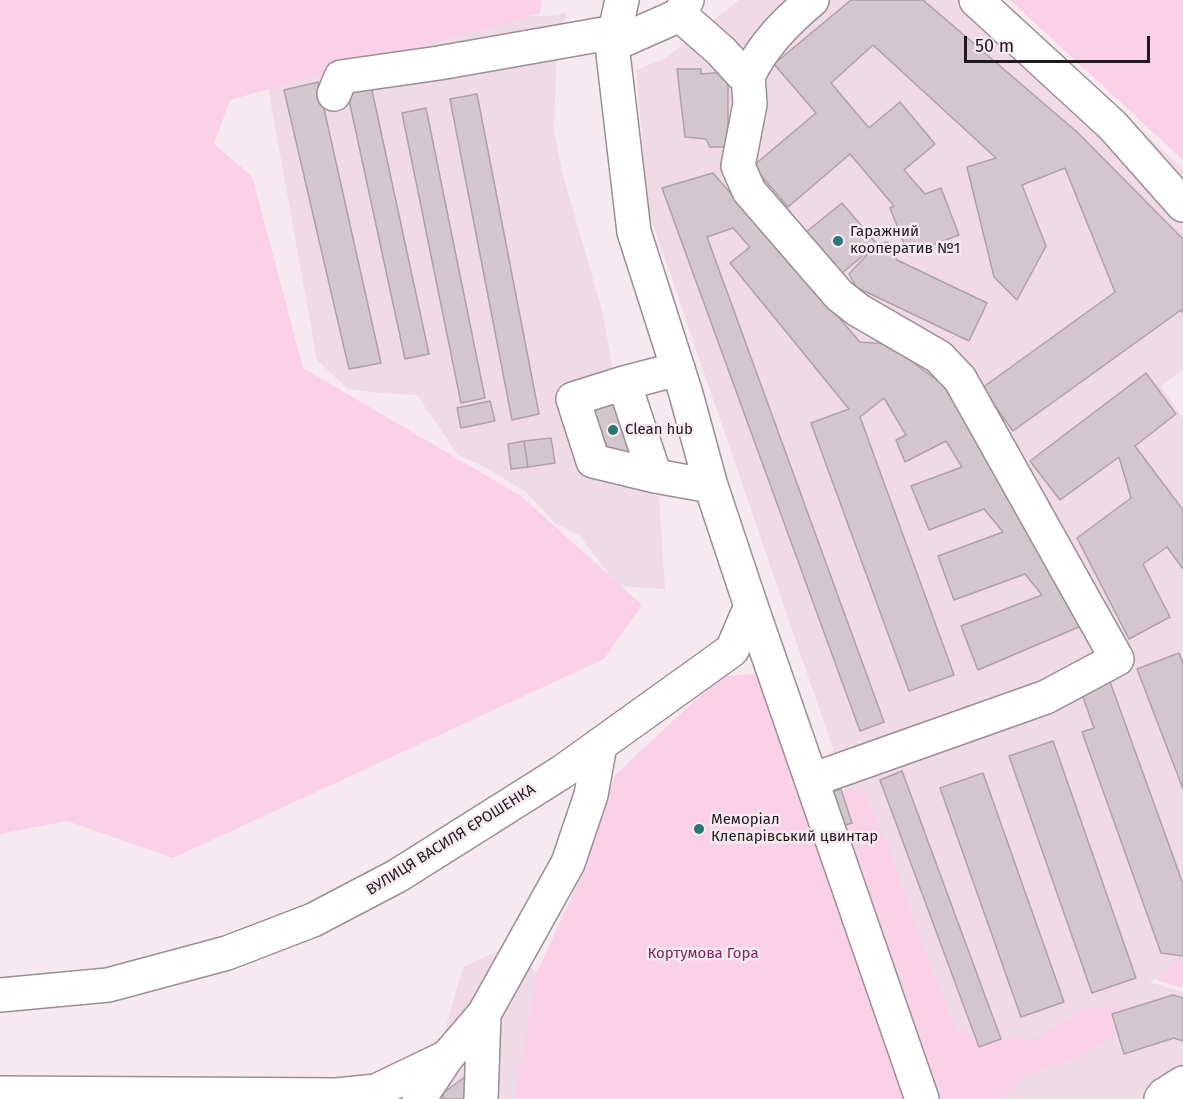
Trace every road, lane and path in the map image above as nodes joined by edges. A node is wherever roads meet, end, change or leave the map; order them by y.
1 (622, 0) edge
2 (812, 0) edge
3 (976, 0) edge
4 (684, 7) edge
5 (613, 39) junction
6 (748, 76) junction
7 (334, 94) dead end
8 (1183, 205) edge
9 (678, 369) junction
10 (624, 383) junction
11 (655, 476) junction
12 (711, 486) junction
13 (752, 606) junction
14 (732, 650) junction
15 (768, 650) junction
16 (600, 745) junction
17 (812, 780) junction
18 (0, 995) edge
19 (484, 1014) junction
20 (433, 1083) edge
21 (1183, 1083) edge
22 (0, 1093) edge
23 (481, 1099) edge
24 (922, 1099) edge
25 (1161, 1099) edge

1 - 5 main road
2 - 6 main road
3 - 8 main road
4 - 5 main road
4 - 6 main road
5 - 7 main road
5 - 9 main road
6 - 17 main road
9 - 10 main road
9 - 12 main road
10 - 11 main road
10 - 11 main road
11 - 12 main road
12 - 13 main road
13 - 14 main road, ВУЛИЦЯ ВАСИЛЯ ЄРОШЕНКА
13 - 15 main road
14 - 15 main road
14 - 16 main road, ВУЛИЦЯ ВАСИЛЯ ЄРОШЕНКА
15 - 17 main road
16 - 18 main road, ВУЛИЦЯ ВАСИЛЯ ЄРОШЕНКА
16 - 19 main road
17 - 24 main road
19 - 20 main road
19 - 23 main road
20 - 22 main road
21 - 25 main road

